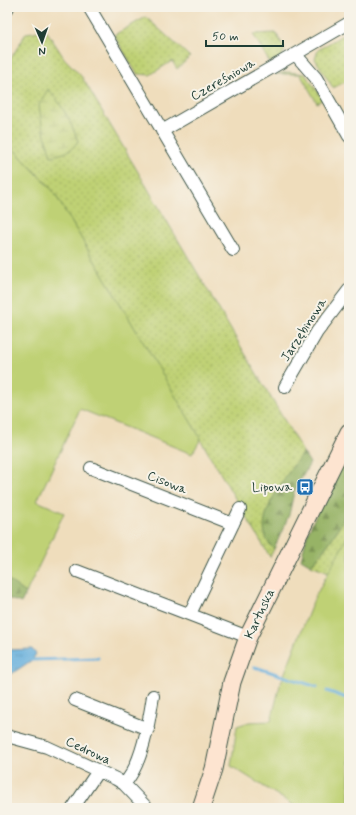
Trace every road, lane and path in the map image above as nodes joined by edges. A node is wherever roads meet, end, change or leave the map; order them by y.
1 (89, 7) edge
2 (349, 23) edge
3 (296, 55) junction
4 (162, 131) junction
5 (349, 136) edge
6 (233, 250) dead end
7 (349, 290) edge
8 (284, 387) dead end
9 (349, 432) edge
10 (91, 468) dead end
11 (240, 509) dead end
12 (233, 524) junction
13 (76, 571) dead end
14 (190, 614) junction
15 (248, 637) junction
16 (153, 696) dead end
17 (75, 700) dead end
18 (148, 729) junction
19 (7, 736) edge
20 (98, 771) junction
21 (124, 784) junction
22 (73, 808) edge
23 (147, 808) edge
24 (201, 808) edge

1 - 4 street
2 - 3 street, Czereśniowa
3 - 4 street, Czereśniowa
3 - 5 street
4 - 6 street
7 - 8 street, Jarzębinowa
9 - 15 street, Kartuska
10 - 12 street, Cisowa
11 - 12 street
12 - 14 street
13 - 14 street
14 - 15 street
15 - 24 street, Kartuska
16 - 18 street
17 - 18 street
18 - 21 street
19 - 20 street, Cedrowa
20 - 21 street, Cedrowa
20 - 22 street
21 - 23 street, Cedrowa

